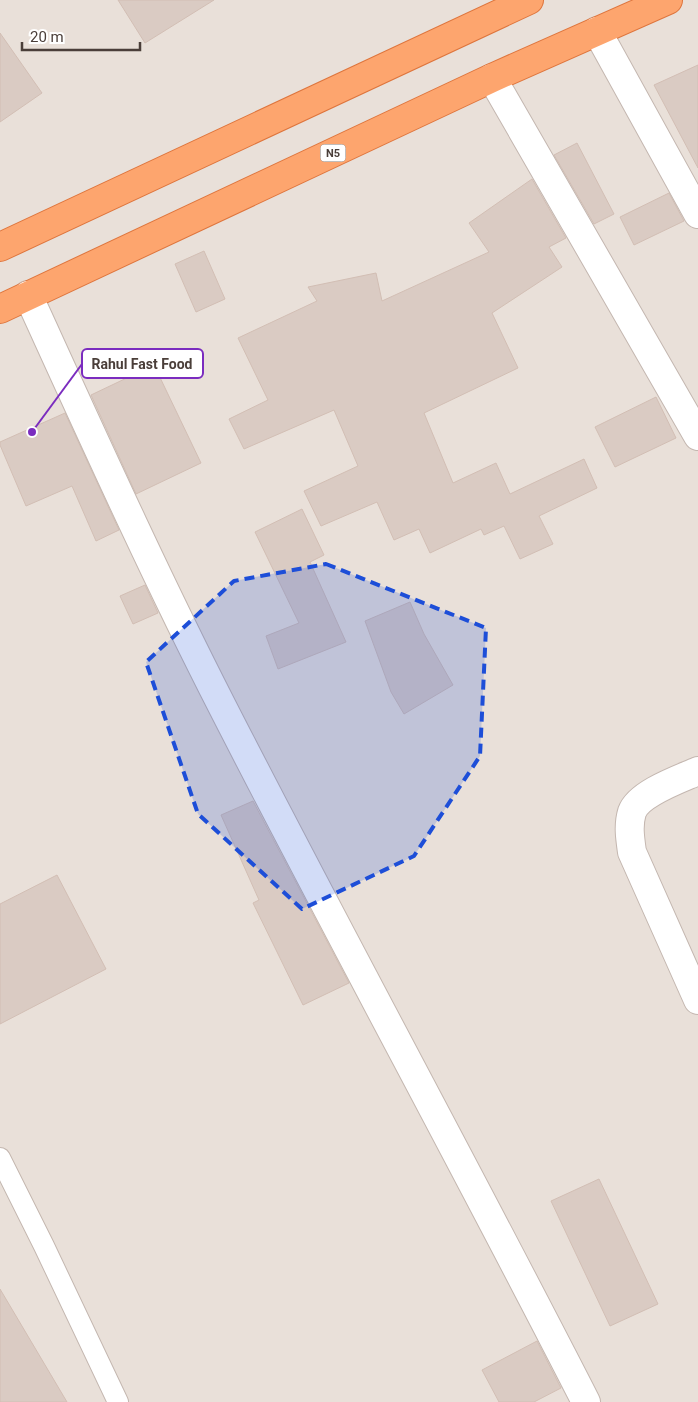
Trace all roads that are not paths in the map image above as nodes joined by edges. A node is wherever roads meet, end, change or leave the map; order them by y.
1 (529, 0) edge
2 (668, 0) edge
3 (597, 32) junction
4 (492, 78) junction
5 (698, 214) edge
6 (0, 247) edge
7 (28, 295) junction
8 (0, 308) edge
9 (698, 436) edge
10 (698, 770) edge
11 (698, 1000) edge
12 (0, 1158) edge
13 (118, 1402) edge
14 (586, 1402) edge

1 - 6 highway
2 - 3 highway, N5
3 - 4 highway, N5
3 - 5 street
4 - 7 highway, N5
4 - 9 street
7 - 8 highway, N5
7 - 14 street
10 - 11 street
12 - 13 lane

